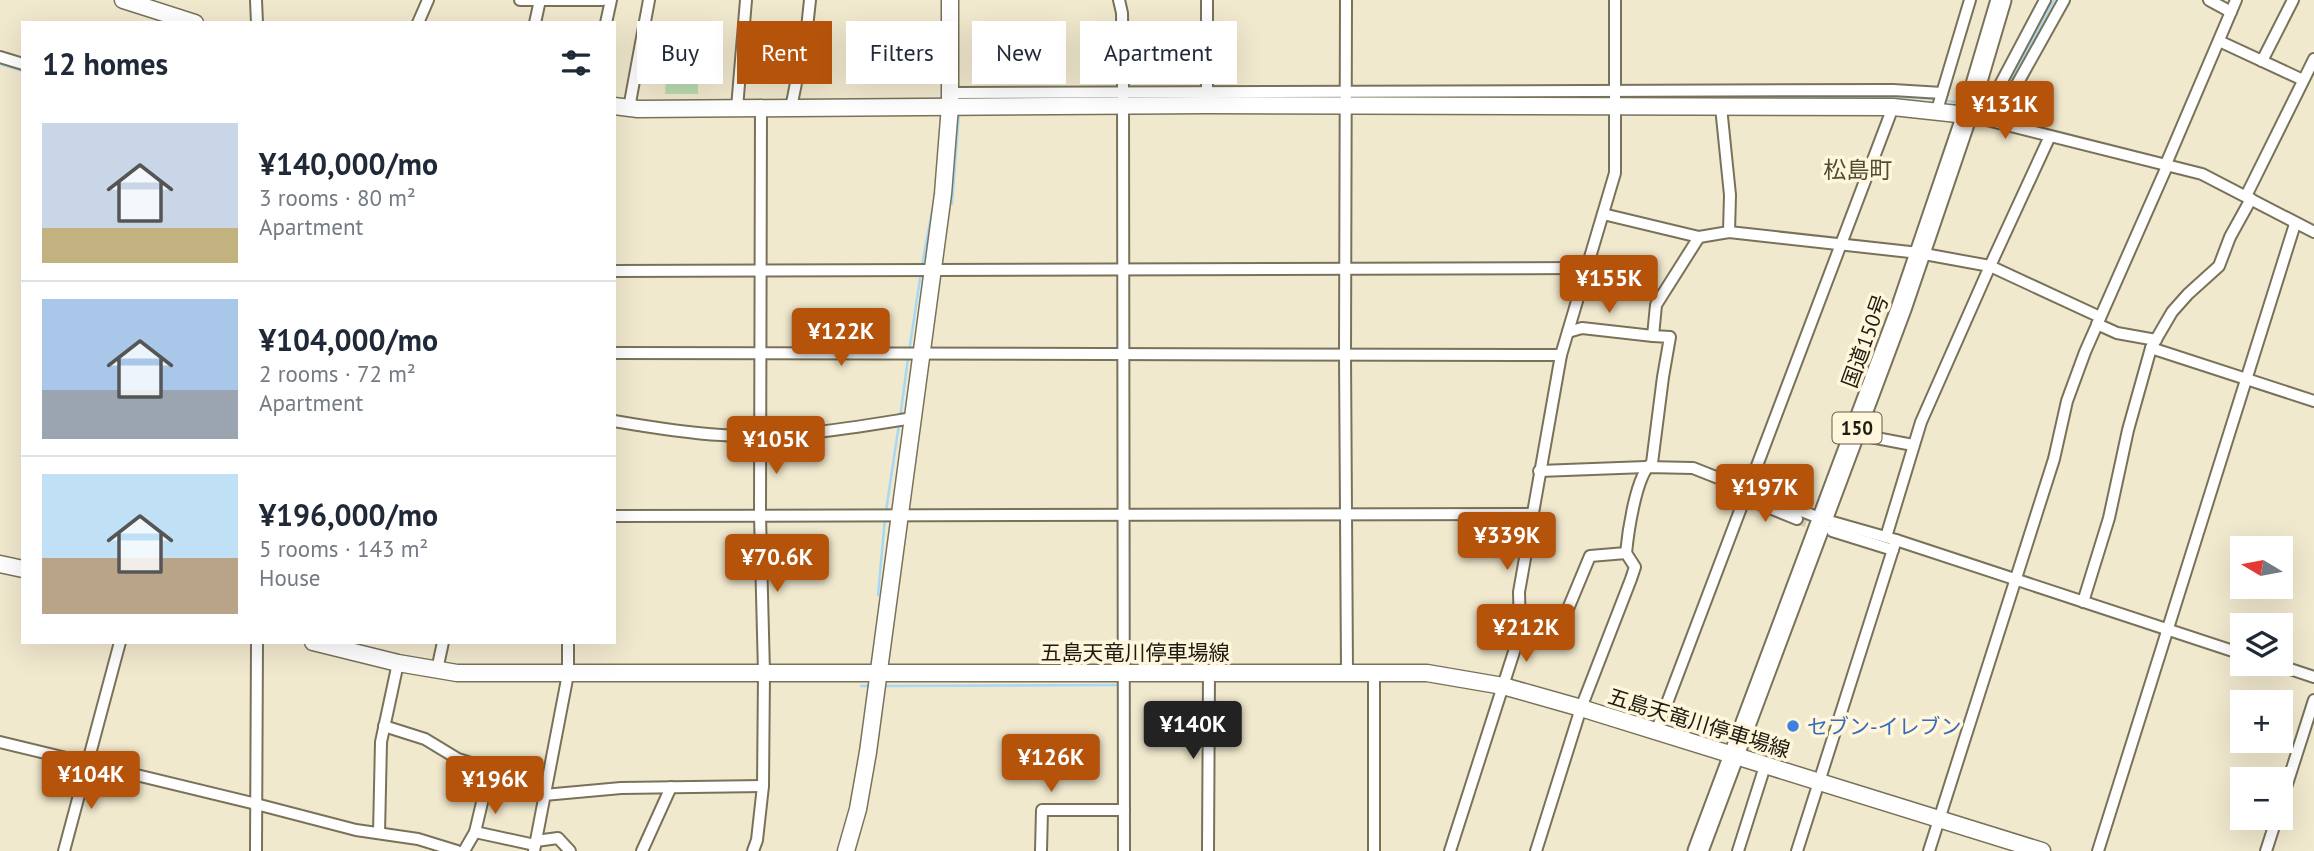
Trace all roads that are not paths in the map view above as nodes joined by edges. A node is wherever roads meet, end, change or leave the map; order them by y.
1 (123, 0) edge
2 (256, 0) edge
3 (428, 0) edge
4 (520, 0) edge
5 (528, 0) edge
6 (540, 0) edge
7 (577, 0) edge
8 (603, 0) edge
9 (611, 0) edge
10 (649, 0) edge
11 (746, 0) edge
12 (810, 0) edge
13 (950, 0) edge
14 (1119, 0) edge
15 (1207, 0) edge
16 (1346, 0) edge
17 (1615, 0) edge
18 (1970, 0) edge
19 (2001, 0) edge
20 (2045, 0) edge
21 (2064, 0) edge
22 (2209, 0) edge
23 (2236, 0) edge
24 (2293, 0) edge
25 (2231, 12) junction
26 (189, 21) edge
27 (257, 21) edge
28 (419, 21) edge
29 (535, 21) edge
30 (606, 21) edge
31 (2219, 41) junction
32 (0, 57) edge
33 (2314, 58) edge
34 (2262, 61) junction
35 (21, 63) edge
36 (2011, 65) junction
37 (2024, 72) junction
38 (2303, 80) junction
39 (1942, 93) junction
40 (1615, 98) junction
41 (1993, 98) dead end
42 (1207, 99) junction
43 (1345, 99) junction
44 (950, 100) junction
45 (1122, 100) junction
46 (621, 107) edge
47 (761, 107) junction
48 (1721, 107) junction
49 (1893, 107) junction
50 (737, 108) junction
51 (791, 108) junction
52 (1937, 110) junction
53 (1967, 114) junction
54 (1996, 122) junction
55 (2050, 136) junction
56 (2167, 164) junction
57 (2249, 197) junction
58 (1602, 214) junction
59 (2295, 224) junction
60 (1729, 232) junction
61 (2314, 232) edge
62 (1699, 237) junction
63 (1840, 245) junction
64 (1919, 253) junction
65 (1990, 266) junction
66 (1586, 268) junction
67 (933, 270) junction
68 (1122, 270) junction
69 (1346, 270) junction
70 (616, 271) edge
71 (761, 271) junction
72 (2099, 321) junction
73 (1568, 332) junction
74 (1654, 336) junction
75 (2154, 344) junction
76 (761, 352) junction
77 (616, 353) edge
78 (922, 353) junction
79 (1123, 355) junction
80 (1345, 355) junction
81 (1561, 355) junction
82 (2247, 379) junction
83 (2314, 401) edge
84 (913, 418) junction
85 (616, 421) edge
86 (1855, 433) junction
87 (761, 436) junction
88 (1913, 445) junction
89 (1646, 467) junction
90 (1539, 471) junction
91 (1747, 494) junction
92 (900, 514) junction
93 (1123, 514) junction
94 (1346, 514) junction
95 (1532, 514) junction
96 (760, 515) junction
97 (616, 516) edge
98 (1797, 519) tunnel mouth
99 (1827, 525) junction
100 (1891, 543) junction
101 (1626, 553) junction
102 (0, 564) edge
103 (21, 569) edge
104 (2015, 579) junction
105 (2083, 602) junction
106 (2167, 629) junction
107 (1520, 633) junction
108 (119, 644) edge
109 (257, 644) edge
110 (321, 644) edge
111 (442, 644) edge
112 (568, 644) edge
113 (2230, 650) edge
114 (398, 663) junction
115 (436, 670) junction
116 (2293, 670) edge
117 (880, 672) junction
118 (1209, 672) junction
119 (1347, 672) junction
120 (764, 673) junction
121 (1126, 673) junction
122 (1374, 673) junction
123 (568, 674) junction
124 (2314, 677) edge
125 (1503, 686) junction
126 (2314, 700) edge
127 (1581, 708) junction
128 (384, 726) junction
129 (1656, 732) junction
130 (0, 742) edge
131 (1733, 757) junction
132 (87, 764) junction
133 (1765, 766) junction
134 (2293, 767) edge
135 (1819, 782) junction
136 (763, 786) junction
137 (671, 787) junction
138 (544, 795) junction
139 (257, 804) junction
140 (1124, 810) junction
141 (1939, 819) junction
142 (2273, 830) edge
143 (475, 832) junction
144 (379, 833) junction
145 (535, 846) edge
146 (756, 849) edge
147 (64, 851) edge
148 (256, 851) edge
149 (457, 851) edge
150 (464, 851) edge
151 (570, 851) edge
152 (642, 851) edge
153 (846, 851) edge
154 (1041, 851) edge
155 (1124, 851) edge
156 (1209, 851) edge
157 (1374, 851) edge
158 (1450, 851) edge
159 (1536, 851) edge
160 (1698, 851) edge
161 (1738, 851) edge
162 (1797, 851) edge
163 (1929, 851) edge
164 (2042, 851) edge
165 (2098, 851) edge
166 (2266, 851) edge

1 - 26 street
2 - 27 street
3 - 28 street
4 - 5 street
5 - 6 street
6 - 7 street
6 - 29 street
7 - 8 street
9 - 30 street
10 - 46 street
11 - 50 street
12 - 51 street
13 - 44 street
14 - 45 street
15 - 42 street
16 - 43 street
17 - 40 street
18 - 39 street
19 - 53 highway, 国道150号 / 150
20 - 36 street
21 - 37 street
22 - 25 street
23 - 25 street
24 - 34 street
25 - 31 street
31 - 34 street
31 - 56 street
32 - 35 street
33 - 38 street
34 - 38 street
36 - 37 street
36 - 41 street
37 - 54 street
38 - 57 street
39 - 40 street
39 - 52 street
40 - 43 street
40 - 48 street
40 - 58 street
42 - 43 street
42 - 45 street
43 - 69 street
44 - 45 street
44 - 51 street
44 - 67 street
45 - 68 street
46 - 50 street
47 - 50 street
47 - 51 street
47 - 71 street
48 - 49 street
48 - 60 street
49 - 52 street
49 - 63 street
52 - 53 street
53 - 54 street
53 - 64 highway, 国道150号 / 150
54 - 55 street
55 - 56 street
55 - 65 street
56 - 57 street
56 - 72 street
57 - 59 street
57 - 75 street
58 - 62 street
58 - 66 street
59 - 61 street
59 - 82 street
60 - 62 street
60 - 63 street
62 - 74 street
63 - 64 street
63 - 91 street
64 - 65 street
64 - 86 highway, 国道150号 / 150
65 - 72 street
65 - 88 street
66 - 69 street
66 - 73 street
67 - 68 street
67 - 71 street
67 - 78 street
68 - 69 street
68 - 79 street
69 - 80 street
70 - 71 street
71 - 76 street
72 - 75 street
72 - 104 street
73 - 74 street
73 - 81 street
74 - 89 street
75 - 82 street
75 - 105 street
76 - 77 street
76 - 78 street
76 - 87 street
78 - 79 street
78 - 84 street
79 - 80 street
79 - 93 street
80 - 81 street
80 - 94 street
81 - 90 street
82 - 83 street
82 - 106 street
84 - 87 street
84 - 92 street
85 - 87 street
86 - 88 street
86 - 99 highway, 国道150号 / 150
87 - 96 street
88 - 100 street
89 - 90 street
89 - 91 street
89 - 101 street
90 - 95 street
91 - 98 street
91 - 99 street
91 - 129 street
92 - 93 street
92 - 96 street
92 - 117 street
93 - 94 street
93 - 121 street
94 - 95 street
94 - 119 street
95 - 107 street
96 - 97 street
96 - 120 street
99 - 100 street
99 - 131 highway, 国道150号 / 150
100 - 104 street
100 - 135 street
101 - 107 street
101 - 127 street
102 - 103 street
104 - 105 street
104 - 141 street
105 - 106 street
106 - 113 street
106 - 165 street
107 - 125 street
108 - 132 street
109 - 139 street
110 - 114 street, 五島天竜川停車場線
111 - 115 street
112 - 123 street
114 - 115 street, 五島天竜川停車場線
114 - 128 street
115 - 123 street, 五島天竜川停車場線
116 - 124 street
117 - 120 street, 五島天竜川停車場線
117 - 121 street, 五島天竜川停車場線
117 - 153 street
118 - 119 street, 五島天竜川停車場線
118 - 121 street, 五島天竜川停車場線
118 - 156 street
119 - 122 street, 五島天竜川停車場線
120 - 123 street, 五島天竜川停車場線
120 - 136 street
121 - 140 street
122 - 125 street, 五島天竜川停車場線
122 - 157 street
123 - 138 street
125 - 127 street, 五島天竜川停車場線
125 - 158 street
126 - 134 street
127 - 129 street, 五島天竜川停車場線
127 - 159 street
128 - 143 street
128 - 144 street
129 - 131 street, 五島天竜川停車場線
130 - 132 street
131 - 133 street, 五島天竜川停車場線
131 - 160 highway, 国道150号 / 150
132 - 139 street
132 - 147 street
133 - 135 street, 五島天竜川停車場線
133 - 161 street
135 - 141 street, 五島天竜川停車場線
135 - 162 street
136 - 137 street
136 - 146 street
137 - 138 street
137 - 152 street
138 - 145 street
139 - 144 street
139 - 148 street
140 - 154 street
140 - 155 street
141 - 163 street
141 - 164 street, 五島天竜川停車場線
142 - 166 street
143 - 145 street
143 - 150 street
144 - 149 street
145 - 151 street

